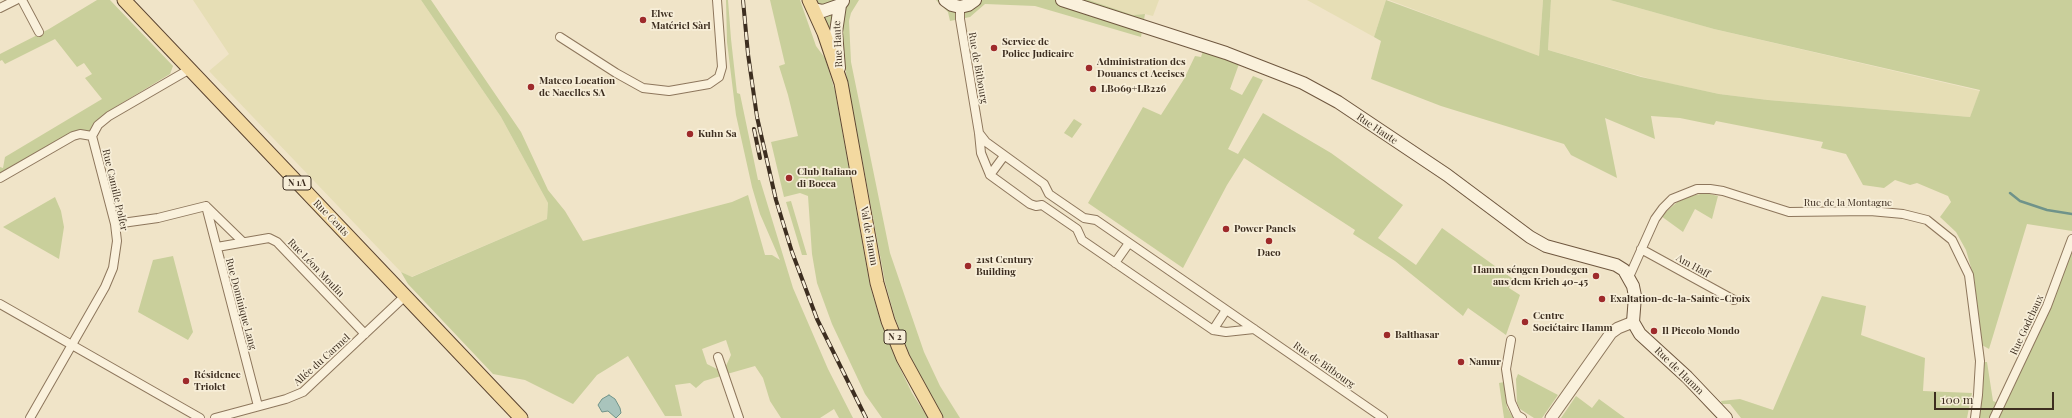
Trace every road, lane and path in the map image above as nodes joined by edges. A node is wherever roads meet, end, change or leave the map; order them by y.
1 (16, 0) edge
2 (22, 0) edge
3 (124, 0) edge
4 (717, 0) edge
5 (945, 0) edge
6 (975, 0) edge
7 (1062, 0) edge
8 (842, 2) edge
9 (811, 5) edge
10 (960, 7) junction
11 (0, 8) edge
12 (39, 32) dead end
13 (560, 37) dead end
14 (190, 69) junction
15 (841, 83) junction
16 (980, 133) junction
17 (92, 136) junction
18 (1004, 156) junction
19 (990, 175) junction
20 (0, 178) edge
21 (1049, 194) junction
22 (1042, 205) junction
23 (206, 206) junction
24 (1066, 207) junction
25 (1060, 217) junction
26 (1084, 218) junction
27 (115, 224) junction
28 (1077, 229) junction
29 (2072, 239) edge
30 (243, 242) junction
31 (1129, 243) junction
32 (216, 248) junction
33 (1641, 249) junction
34 (1115, 263) junction
35 (1628, 277) junction
36 (405, 296) junction
37 (1734, 300) dead end
38 (0, 304) edge
39 (1226, 310) junction
40 (1633, 322) junction
41 (1254, 329) junction
42 (1213, 330) junction
43 (365, 334) junction
44 (1511, 340) dead end
45 (72, 345) junction
46 (718, 357) dead end
47 (258, 406) junction
48 (30, 418) edge
49 (200, 418) edge
50 (215, 418) edge
51 (521, 418) edge
52 (739, 418) edge
53 (936, 418) edge
54 (1383, 418) edge
55 (1522, 418) edge
56 (1551, 418) edge
57 (1726, 418) edge
58 (1975, 418) edge
59 (1994, 418) edge

1 - 11 street
2 - 12 street
3 - 14 main road, Rue Cents / N 1A
4 - 13 street
5 - 10 main road
6 - 10 main road
7 - 35 main road, Rue Haute
8 - 9 main road, Rue Haute
8 - 15 main road, Rue Haute
9 - 15 main road, Val de Hamm / N 2
10 - 16 street, Rue de Bitbourg
14 - 17 street
14 - 36 main road, Rue Cents / N 1A
15 - 53 main road, Val de Hamm / N 2
16 - 18 street, Rue de Bitbourg
16 - 19 street, Rue de Bitbourg
17 - 20 street
17 - 27 street, Rue Camille Polfer
18 - 19 street
18 - 21 street, Rue de Bitbourg
19 - 22 street
21 - 22 street
21 - 24 street, Rue de Bitbourg
22 - 25 street
23 - 27 street
23 - 30 street
23 - 32 street, Rue Dominique Lang
24 - 25 street
24 - 26 street, Rue de Bitbourg
25 - 28 street
26 - 28 street
26 - 31 street, Rue de Bitbourg
27 - 45 street, Rue Camille Polfer
28 - 34 street
29 - 59 street, Rue Godchaux
30 - 32 street, Rue Léon Moulin
30 - 43 street, Rue Léon Moulin
31 - 34 street
31 - 39 street, Rue de Bitbourg
32 - 47 street, Rue Dominique Lang
33 - 35 street, Rue de la Montagne
33 - 37 street, Am Haff
33 - 58 street, Rue de la Montagne
34 - 42 street
35 - 40 main road, Rue Haute
36 - 43 street, Allée du Carmel
36 - 51 main road, Rue Cents / N 1A
38 - 45 street
39 - 41 street, Rue de Bitbourg
39 - 42 street
40 - 56 street
40 - 57 main road, Rue de Hamm
41 - 42 street
41 - 54 street, Rue de Bitbourg
43 - 47 street, Allée du Carmel
44 - 55 street
45 - 48 street, Rue Camille Polfer
45 - 49 street
46 - 52 street
47 - 50 street, Allée du Carmel

